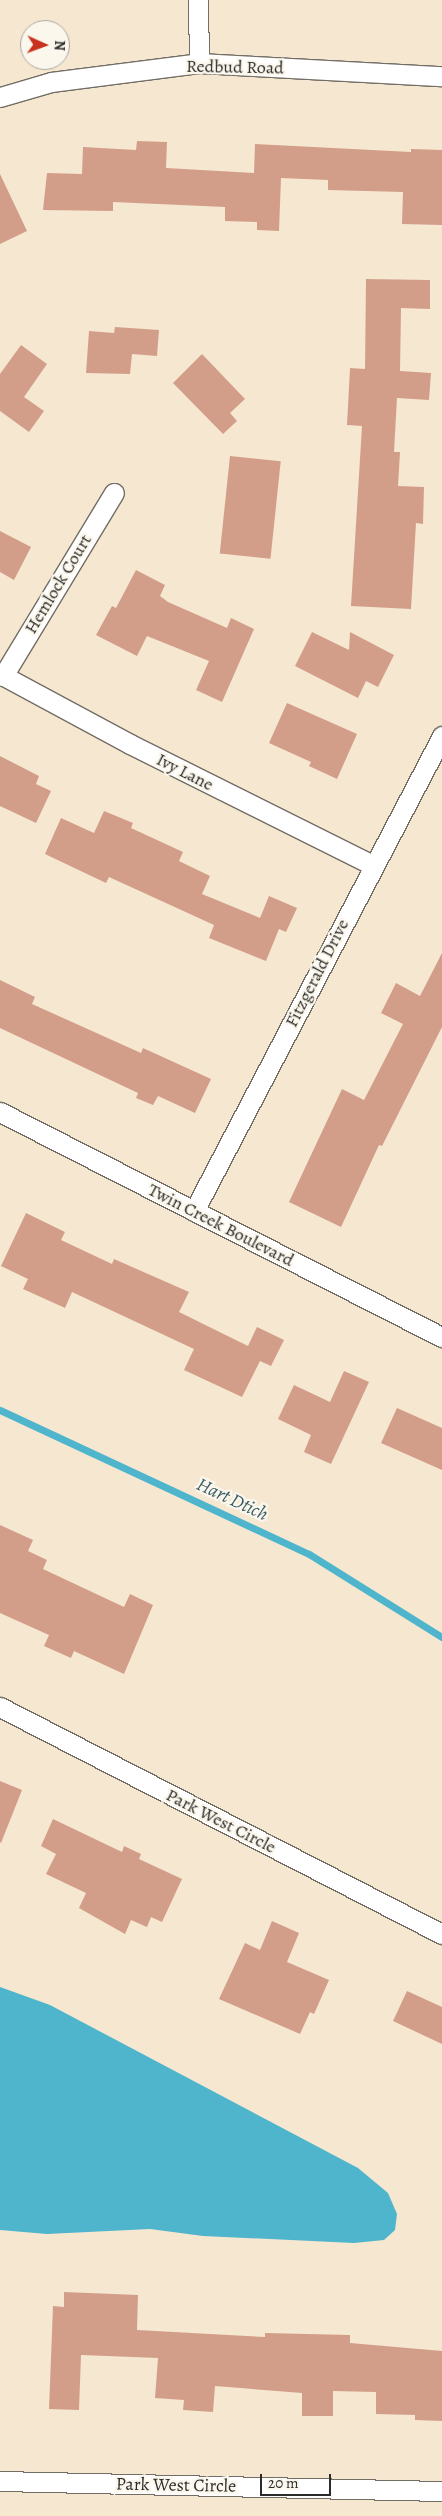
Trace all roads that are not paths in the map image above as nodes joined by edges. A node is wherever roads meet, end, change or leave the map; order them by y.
1 (198, 0) edge
2 (199, 63) junction
3 (442, 76) edge
4 (0, 97) edge
5 (114, 493) dead end
6 (1, 675) edge
7 (442, 736) edge
8 (373, 864) junction
9 (0, 1112) edge
10 (194, 1211) junction
11 (442, 1337) edge
12 (0, 1707) edge
13 (442, 1934) edge
14 (0, 2481) edge
15 (442, 2491) edge

1 - 2 street
2 - 3 street, Redbud Road
2 - 4 street, Redbud Road
5 - 6 street, Hemlock Court
6 - 8 street, Ivy Lane
7 - 8 street, Fitzgerald Drive
8 - 10 street, Fitzgerald Drive
9 - 10 street, Twin Creek Boulevard
10 - 11 street, Twin Creek Boulevard
12 - 13 street, Park West Circle
14 - 15 street, Park West Circle

